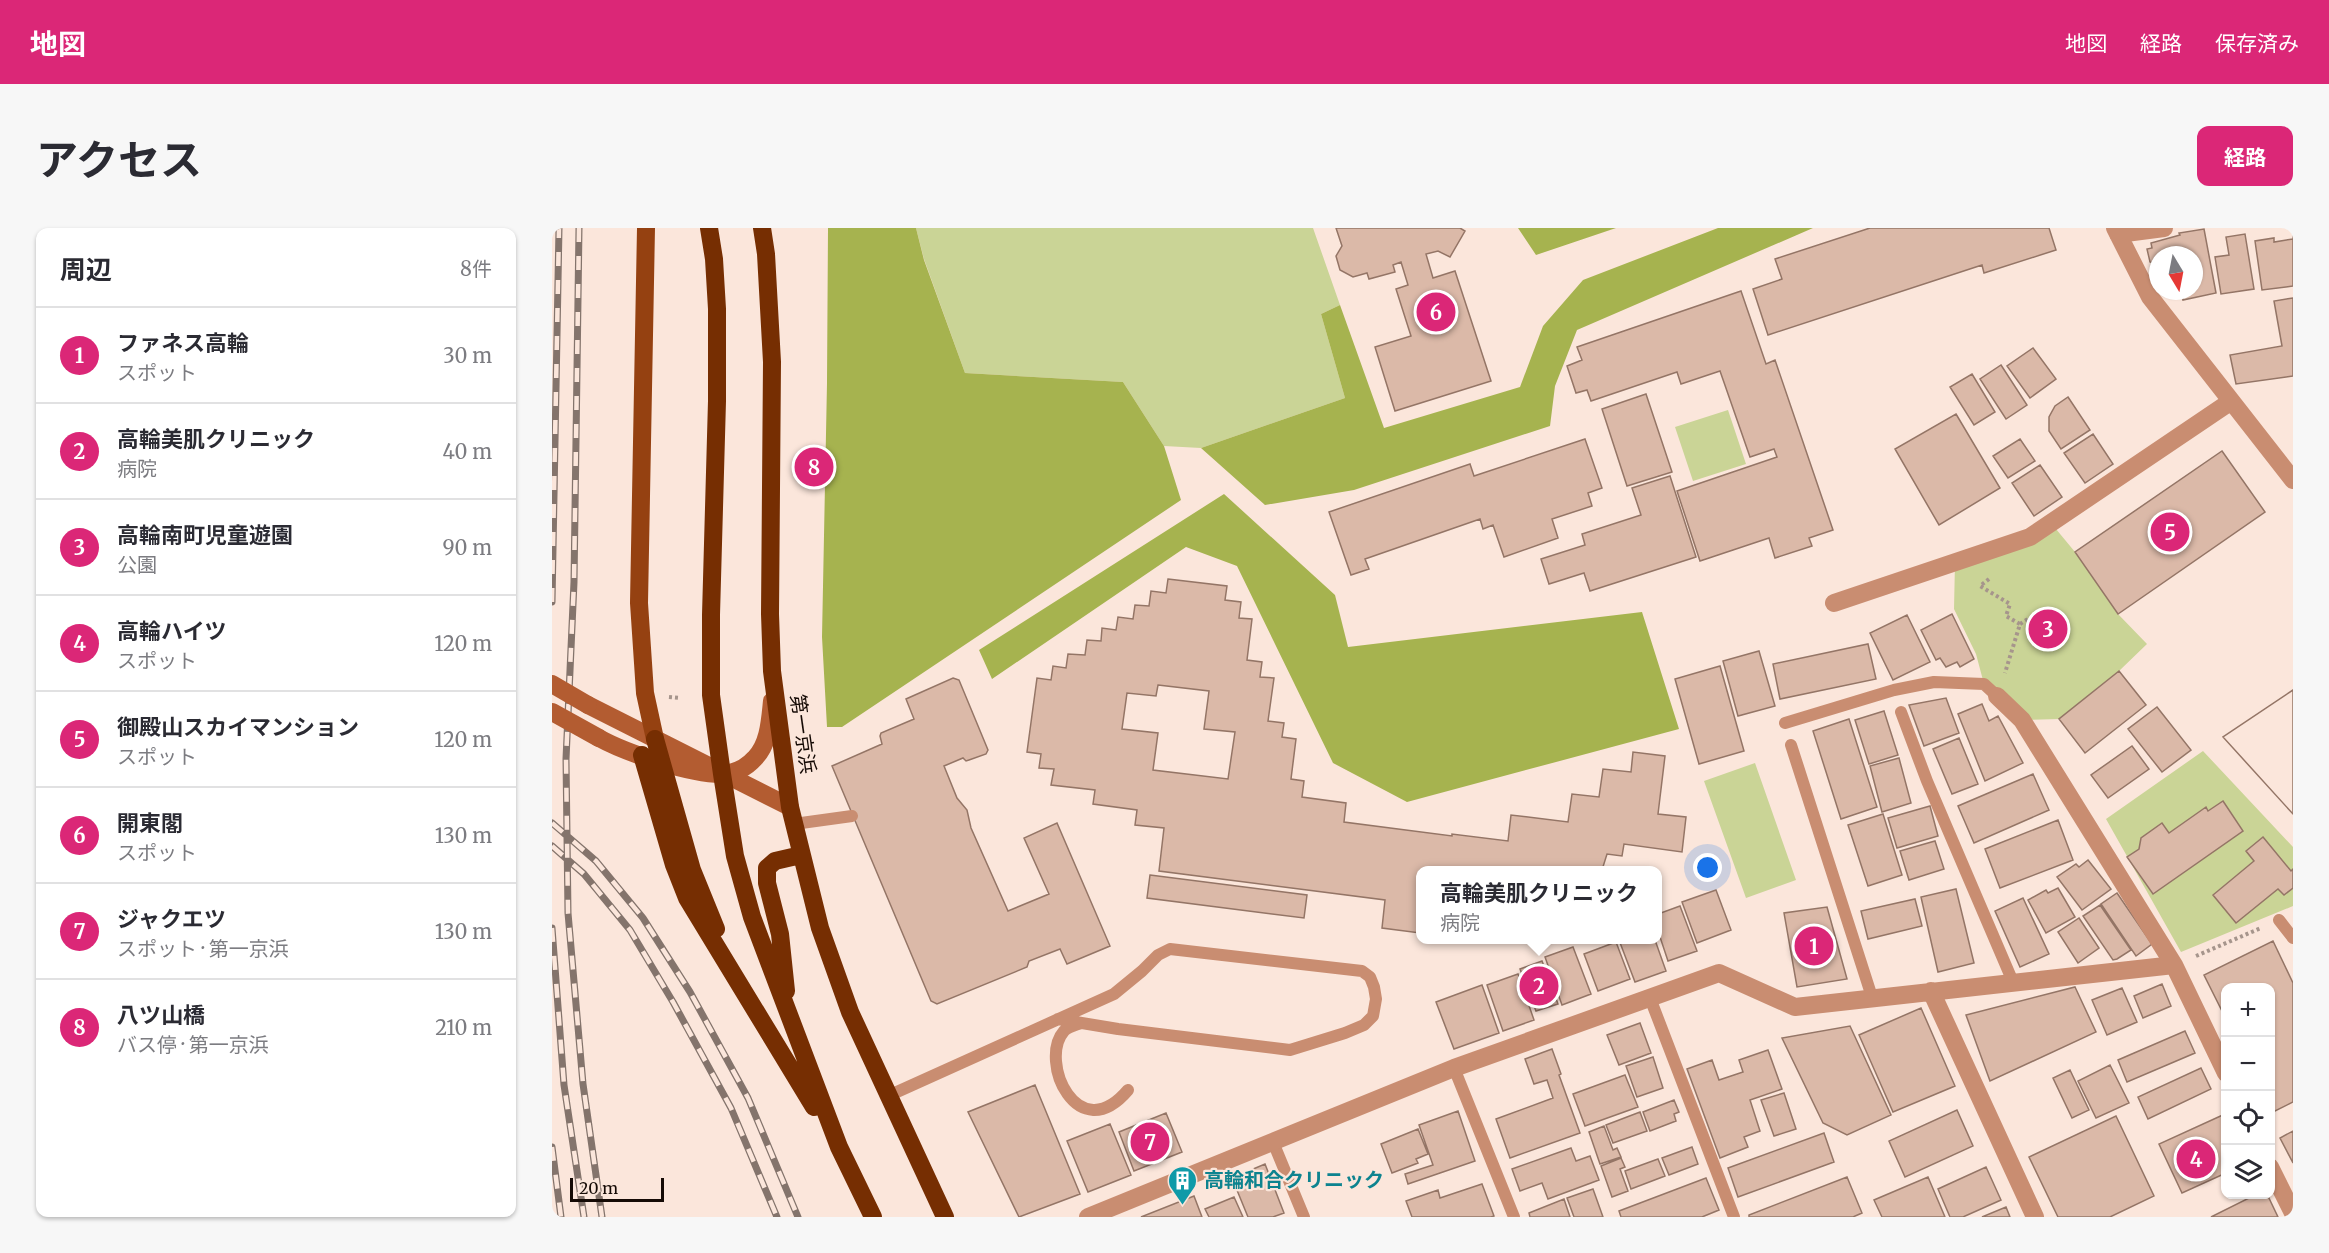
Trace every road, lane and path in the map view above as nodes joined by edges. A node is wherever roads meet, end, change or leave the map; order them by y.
1 (646, 228) edge
2 (709, 228) edge
3 (762, 228) edge
4 (773, 228) edge
5 (2164, 228) edge
6 (2117, 231) edge
7 (766, 254) junction
8 (2230, 402) junction
9 (2293, 480) edge
10 (1996, 574) dead end
11 (1834, 603) dead end
12 (2028, 619) dead end
13 (2020, 624) junction
14 (552, 684) edge
15 (774, 691) junction
16 (1997, 696) junction
17 (552, 712) edge
18 (1901, 712) dead end
19 (1785, 723) dead end
20 (655, 739) junction
21 (1791, 745) dead end
22 (642, 755) junction
23 (660, 761) junction
24 (722, 774) junction
25 (792, 816) junction
26 (852, 816) dead end
27 (801, 855) junction
28 (2279, 920) joint
29 (2293, 938) edge
30 (2174, 965) junction
31 (2013, 982) junction
32 (743, 991) junction
33 (1931, 991) junction
34 (1872, 997) junction
35 (1650, 998) junction
36 (788, 1017) junction
37 (1058, 1019) junction
38 (1082, 1022) junction
39 (2221, 1063) edge
40 (1454, 1068) junction
41 (1128, 1090) dead end
42 (888, 1096) junction
43 (1273, 1142) junction
44 (839, 1147) junction
45 (2275, 1176) edge
46 (1114, 1212) edge
47 (2293, 1214) edge
48 (873, 1217) edge
49 (945, 1217) edge
50 (1088, 1217) edge
51 (1304, 1217) edge
52 (1514, 1217) edge
53 (1734, 1217) edge
54 (2035, 1217) edge

1 - 20 main road
2 - 24 highway
3 - 7 highway, 第一京浜
4 - 7 main road
5 - 6 street
6 - 8 street
7 - 15 highway, 第一京浜
8 - 9 street
8 - 11 street
10 - 13 path
12 - 13 path
13 - 16 path
14 - 20 street, bridge
15 - 24 street
15 - 25 highway, 第一京浜
16 - 19 lane
16 - 30 street
17 - 22 street, bridge
18 - 31 lane
20 - 23 highway
20 - 24 street
21 - 34 lane
22 - 23 street
22 - 32 highway
23 - 24 street
23 - 32 highway
24 - 25 street
24 - 36 highway
25 - 26 lane
25 - 27 highway, 第一京浜
27 - 36 highway
27 - 42 highway, 第一京浜
28 - 29 lane
28 - 30 path
30 - 31 street
30 - 39 street
31 - 33 street
32 - 44 highway
33 - 34 street
33 - 54 street
34 - 35 street
35 - 40 street
35 - 53 lane
36 - 44 highway
37 - 38 lane
37 - 38 lane
37 - 42 lane
38 - 41 lane
40 - 43 street
40 - 52 lane
42 - 49 highway, 第一京浜
43 - 46 street
43 - 51 lane
44 - 48 highway
45 - 47 street
46 - 50 street

